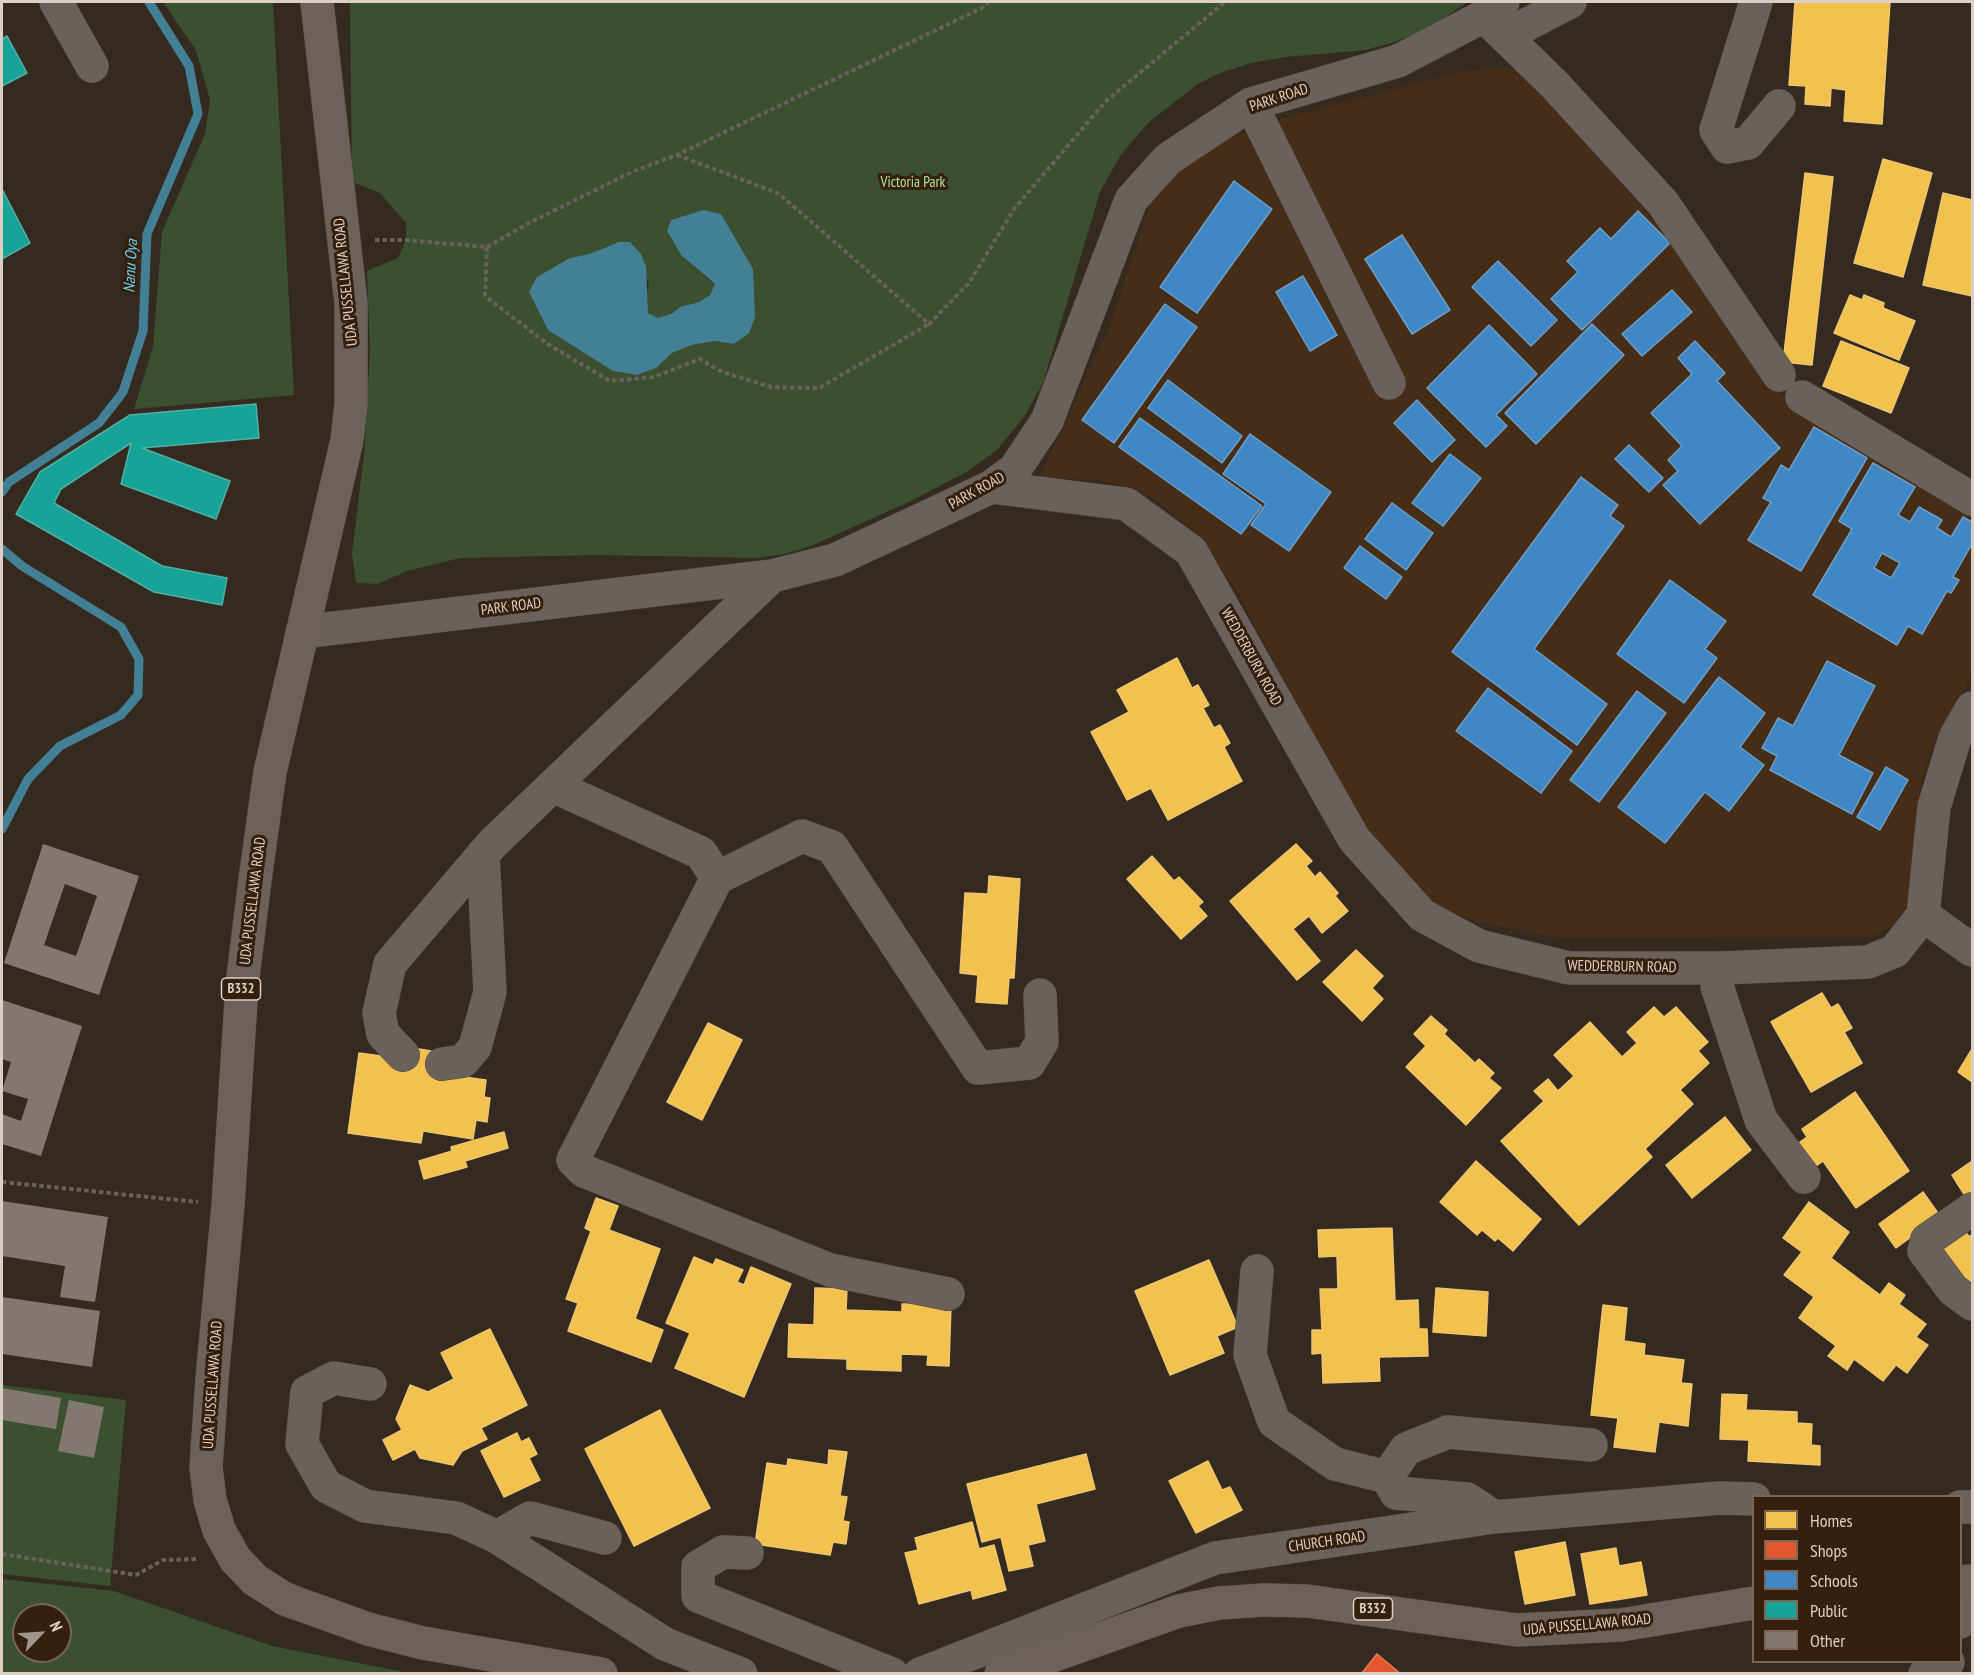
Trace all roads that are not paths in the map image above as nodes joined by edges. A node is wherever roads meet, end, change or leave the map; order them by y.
1 (56, 2) edge
2 (317, 2) edge
3 (1570, 2) edge
4 (1756, 2) edge
5 (1498, 18) edge
6 (92, 66) dead end
7 (1251, 104) junction
8 (1779, 106) dead end
9 (1389, 383) dead end
10 (991, 487) junction
11 (1972, 499) edge
12 (772, 576) junction
13 (302, 632) junction
14 (1972, 708) edge
15 (553, 786) junction
16 (483, 854) junction
17 (717, 878) junction
18 (1923, 915) junction
19 (1972, 950) edge
20 (1721, 968) junction
21 (1040, 995) dead end
22 (404, 1055) dead end
23 (442, 1064) dead end
24 (1804, 1177) dead end
25 (1972, 1209) edge
26 (1257, 1271) dead end
27 (948, 1293) dead end
28 (1972, 1304) edge
29 (370, 1383) dead end
30 (1591, 1444) dead end
31 (1386, 1477) junction
32 (1752, 1499) edge
33 (1494, 1517) junction
34 (497, 1537) junction
35 (605, 1538) dead end
36 (747, 1553) dead end
37 (1752, 1603) edge
38 (1946, 1663) edge
39 (602, 1674) edge
40 (741, 1674) edge
41 (891, 1674) edge
42 (920, 1674) edge
43 (1001, 1674) edge
44 (1925, 1674) edge

1 - 6 street
2 - 13 main road, UDA PUSSELLAWA ROAD / B332
3 - 5 street, PARK ROAD
4 - 8 street
5 - 7 street, PARK ROAD
5 - 11 street
7 - 9 street
7 - 10 street, PARK ROAD
10 - 12 street, PARK ROAD
10 - 20 street, WEDDERBURN ROAD
12 - 13 street, PARK ROAD
12 - 15 street
13 - 39 main road, UDA PUSSELLAWA ROAD / B332
14 - 18 street
15 - 16 street
15 - 17 street
16 - 22 street
16 - 23 street
17 - 21 street
17 - 27 street
18 - 19 street
18 - 20 street, WEDDERBURN ROAD
20 - 24 street
25 - 28 street
26 - 31 street
29 - 34 street
30 - 31 street
31 - 33 street
32 - 33 street, CHURCH ROAD
33 - 42 street, CHURCH ROAD
34 - 35 street
34 - 40 street
36 - 41 street
37 - 43 main road, UDA PUSSELLAWA ROAD / B332
38 - 44 street

